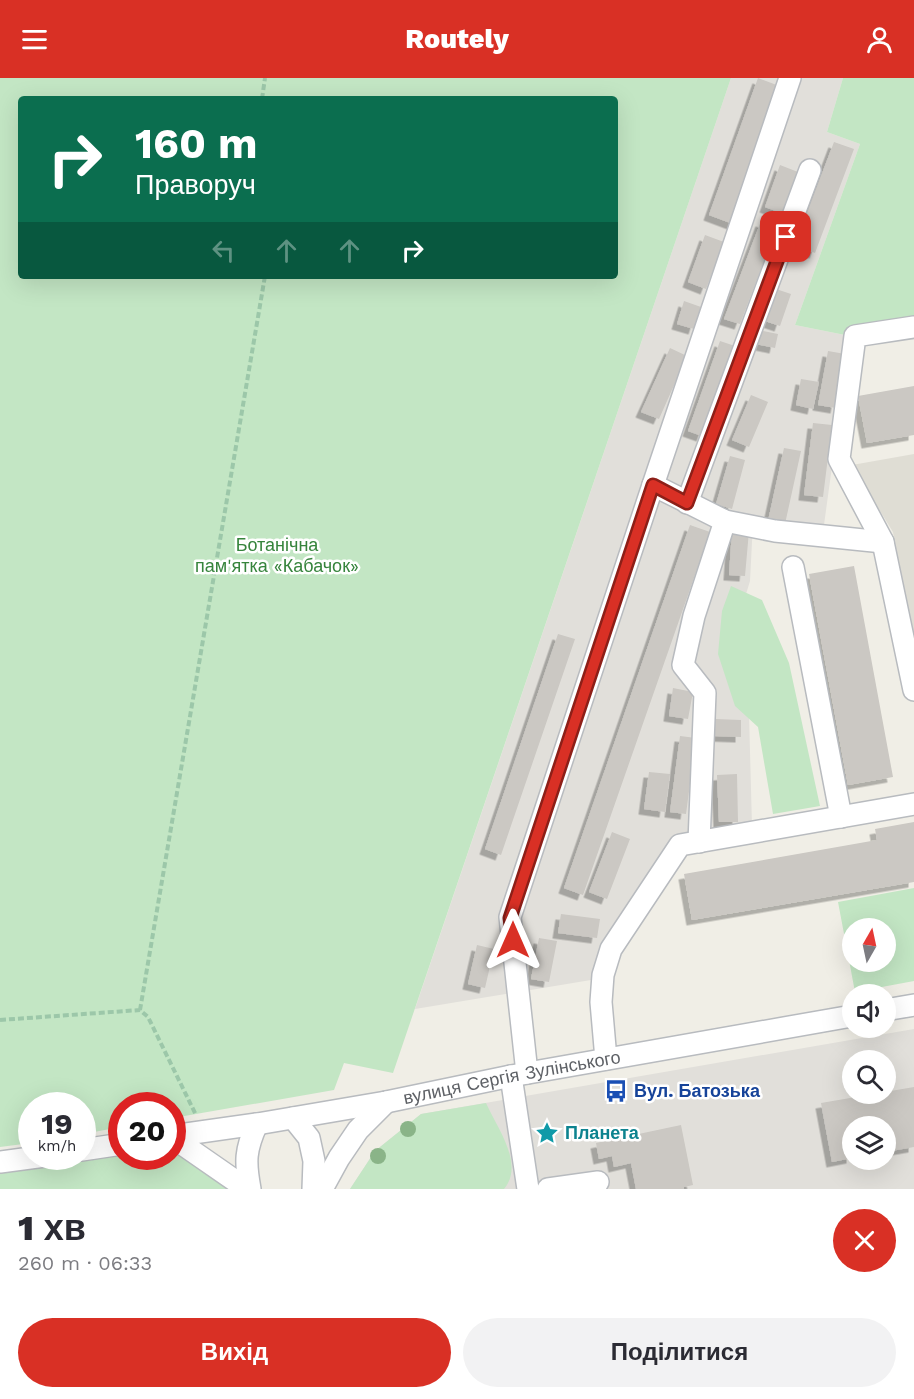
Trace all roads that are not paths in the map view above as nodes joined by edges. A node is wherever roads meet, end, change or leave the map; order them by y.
1 (790, 78) edge
2 (810, 170) dead end
3 (914, 327) edge
4 (653, 485) junction
5 (687, 503) junction
6 (725, 520) junction
7 (883, 542) junction
8 (793, 567) dead end
9 (914, 690) edge
10 (914, 804) edge
11 (841, 817) junction
12 (699, 842) junction
13 (914, 1005) edge
14 (896, 1008) edge
15 (842, 1018) edge
16 (606, 1059) junction
17 (519, 1074) junction
18 (386, 1102) junction
19 (293, 1118) junction
20 (257, 1124) junction
21 (186, 1134) edge
22 (186, 1146) edge
23 (18, 1160) edge
24 (0, 1162) edge
25 (598, 1182) dead end
26 (248, 1189) edge
27 (313, 1189) edge
28 (322, 1189) edge
29 (528, 1189) edge
30 (548, 1189) edge

1 - 4 street
2 - 5 street
3 - 7 street
4 - 5 street
4 - 17 street
5 - 6 street
6 - 7 street
6 - 12 street
7 - 9 street
8 - 11 street
10 - 11 street
11 - 12 street
12 - 16 street
13 - 14 street
15 - 16 street, вулиця Сергія Зулінського
16 - 17 street, вулиця Сергія Зулінського
17 - 18 street, вулиця Сергія Зулінського
17 - 29 street
18 - 19 street, вулиця Сергія Зулінського
18 - 28 street
19 - 20 street, вулиця Сергія Зулінського
19 - 27 street
20 - 21 street, вулиця Сергія Зулінського
20 - 26 street
22 - 26 street
23 - 24 street
25 - 30 street

